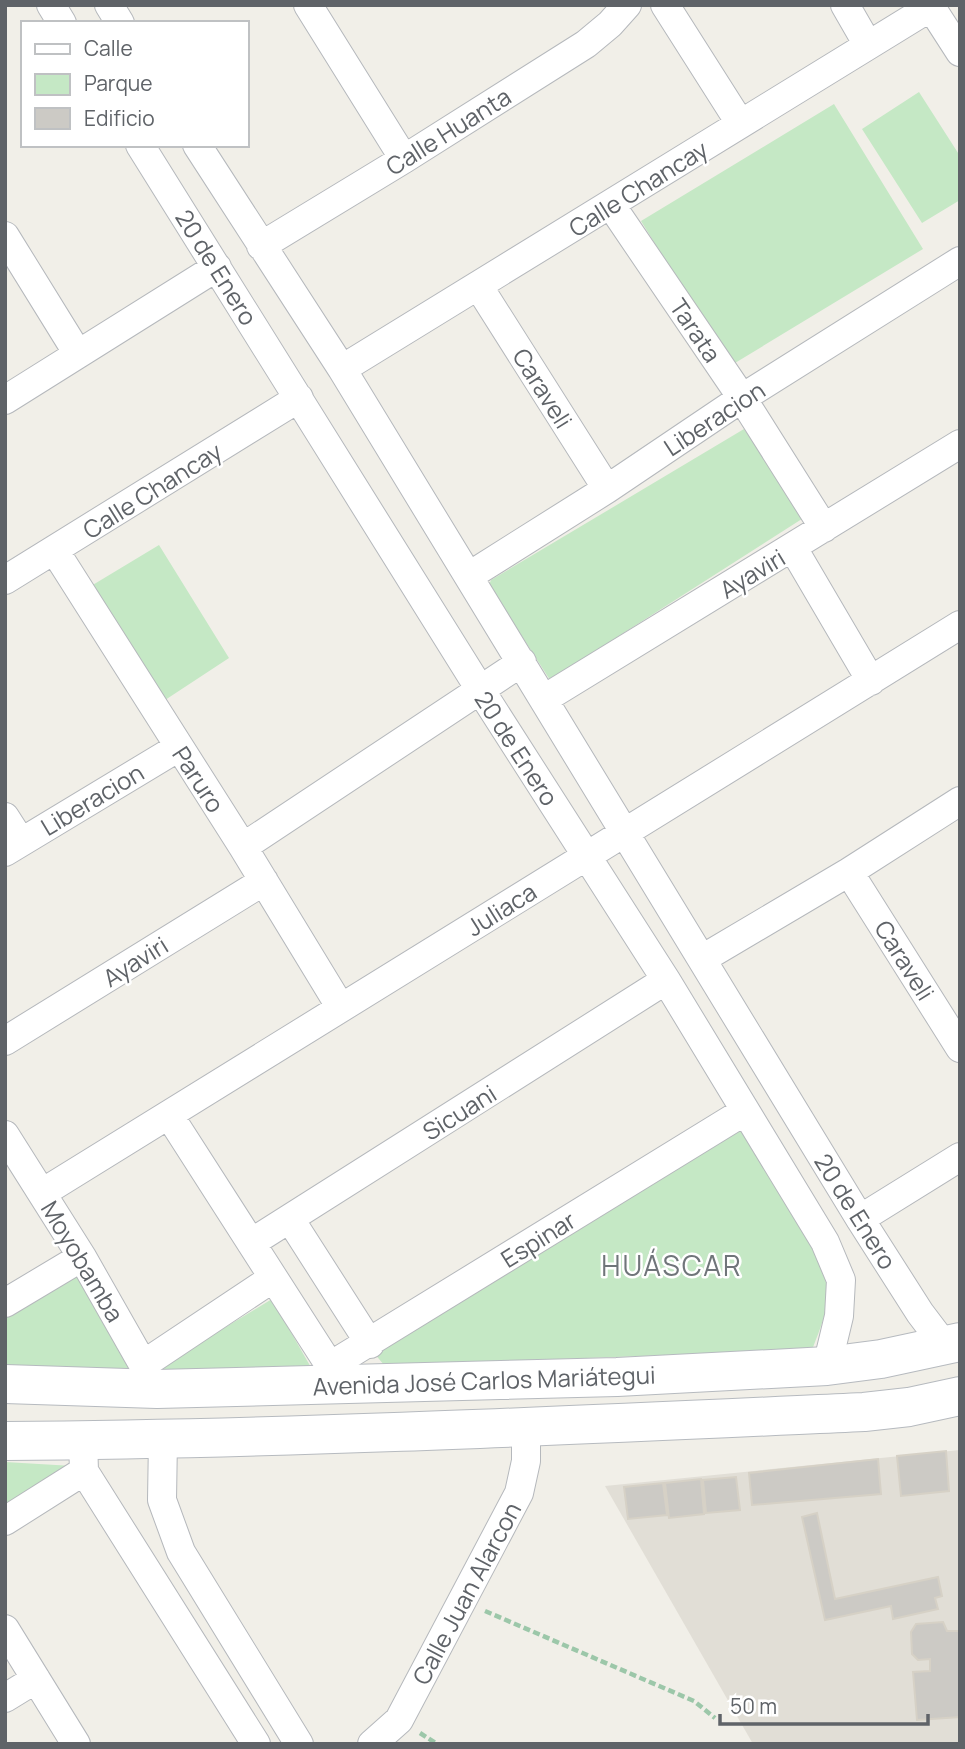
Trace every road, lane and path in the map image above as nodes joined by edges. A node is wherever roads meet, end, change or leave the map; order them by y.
1 (51, 5) edge
2 (109, 5) edge
3 (626, 5) edge
4 (665, 5) edge
5 (845, 5) edge
6 (932, 6) edge
7 (320, 10) edge
8 (61, 21) edge
9 (119, 21) edge
10 (868, 44) junction
11 (960, 52) edge
12 (740, 123) junction
13 (141, 147) edge
14 (198, 147) edge
15 (404, 159) junction
16 (611, 205) junction
17 (5, 236) edge
18 (261, 246) junction
19 (960, 261) edge
20 (217, 267) junction
21 (479, 287) junction
22 (78, 354) junction
23 (342, 369) junction
24 (299, 398) junction
25 (742, 398) junction
26 (5, 400) edge
27 (960, 444) edge
28 (607, 489) junction
29 (824, 528) junction
30 (793, 548) junction
31 (55, 551) junction
32 (469, 576) junction
33 (5, 580) edge
34 (960, 625) edge
35 (522, 662) junction
36 (872, 681) junction
37 (481, 691) junction
38 (544, 699) junction
39 (179, 747) junction
40 (960, 801) edge
41 (5, 817) edge
42 (625, 832) junction
43 (13, 847) edge
44 (243, 847) junction
45 (587, 856) junction
46 (849, 872) junction
47 (264, 881) junction
48 (702, 959) junction
49 (666, 980) junction
50 (341, 1008) junction
51 (5, 1041) edge
52 (960, 1048) edge
53 (746, 1111) junction
54 (169, 1115) junction
55 (5, 1135) edge
56 (960, 1157) edge
57 (43, 1193) junction
58 (290, 1219) junction
59 (860, 1219) junction
60 (251, 1242) junction
61 (82, 1257) junction
62 (273, 1278) junction
63 (5, 1303) edge
64 (370, 1344) junction
65 (953, 1344) edge
66 (827, 1366) junction
67 (330, 1375) junction
68 (150, 1377) junction
69 (13, 1384) edge
70 (278, 1386) junction
71 (960, 1396) edge
72 (526, 1427) junction
73 (280, 1436) junction
74 (163, 1440) junction
75 (10, 1441) edge
76 (83, 1456) junction
77 (5, 1521) edge
78 (462, 1601) junction
79 (5, 1629) edge
80 (36, 1679) junction
81 (5, 1698) edge
82 (715, 1718) dead end
83 (76, 1744) edge
84 (256, 1744) edge
85 (299, 1744) edge
86 (372, 1744) edge

1 - 8 street
2 - 9 street
3 - 15 street, Calle Huanta
4 - 12 street
5 - 10 street
6 - 10 street, Calle Chancay
6 - 11 street
7 - 15 street
10 - 12 street, Calle Chancay
12 - 16 street, Calle Chancay
13 - 20 street, 20 de Enero
14 - 18 street, 20 de Enero
15 - 18 street, Calle Huanta
16 - 21 street, Calle Chancay
16 - 25 street, Tarata
17 - 22 street
18 - 23 street, 20 de Enero
19 - 25 street, Liberacion
20 - 22 street
20 - 24 street, 20 de Enero
21 - 23 street, Calle Chancay
21 - 28 street, Caraveli
22 - 26 street
23 - 32 street, 20 de Enero
24 - 31 street, Calle Chancay
24 - 37 street, 20 de Enero
25 - 28 street, Liberacion
25 - 29 street, Tarata
27 - 29 street, Ayaviri
28 - 32 street, Liberacion
29 - 30 street, Ayaviri
30 - 36 street
30 - 38 street, Ayaviri
31 - 33 street, Calle Chancay
31 - 39 street, Paruro
32 - 35 street, 20 de Enero
34 - 36 street, Juliaca
35 - 37 street
35 - 38 street, 20 de Enero
36 - 42 street, Juliaca
37 - 44 street
37 - 45 street, 20 de Enero
38 - 42 street, 20 de Enero
39 - 43 street, Liberacion
39 - 44 street, Paruro
40 - 46 street
41 - 43 street
42 - 45 street, Juliaca
42 - 48 street, 20 de Enero
44 - 47 street, Paruro
45 - 49 street, 20 de Enero
45 - 50 street, Juliaca
46 - 48 street
46 - 52 street, Caraveli
47 - 50 street, Paruro
47 - 51 street, Ayaviri
48 - 59 street, 20 de Enero
49 - 53 street, 20 de Enero
49 - 58 street, Sicuani
50 - 54 street, Juliaca
53 - 64 street, Espinar
53 - 66 street, 20 de Enero
54 - 57 street, Juliaca
54 - 60 street
55 - 57 street, Moyobamba
56 - 59 street
57 - 61 street, Moyobamba
58 - 60 street, Sicuani
58 - 64 street
59 - 65 street, 20 de Enero
60 - 62 street
61 - 63 street
61 - 68 street, Moyobamba
62 - 67 street
62 - 68 street
64 - 67 street, Espinar
65 - 66 main road, Avenida José Carlos Mariátegui
66 - 67 main road, Avenida José Carlos Mariátegui
67 - 70 main road, Avenida José Carlos Mariátegui
68 - 69 main road, Avenida José Carlos Mariátegui
68 - 70 main road, Avenida José Carlos Mariátegui
69 - 75 main road
70 - 73 main road
71 - 72 main road, Avenida José Carlos Mariátegui
72 - 73 main road, Avenida José Carlos Mariátegui
72 - 78 street, Calle Juan Alarcon
73 - 74 main road, Avenida José Carlos Mariátegui
74 - 76 main road, Avenida José Carlos Mariátegui
74 - 85 street
75 - 76 main road, Avenida José Carlos Mariátegui
76 - 77 street
76 - 84 street
78 - 82 path
78 - 86 street, Calle Juan Alarcon
79 - 80 street
80 - 81 street
80 - 83 street

